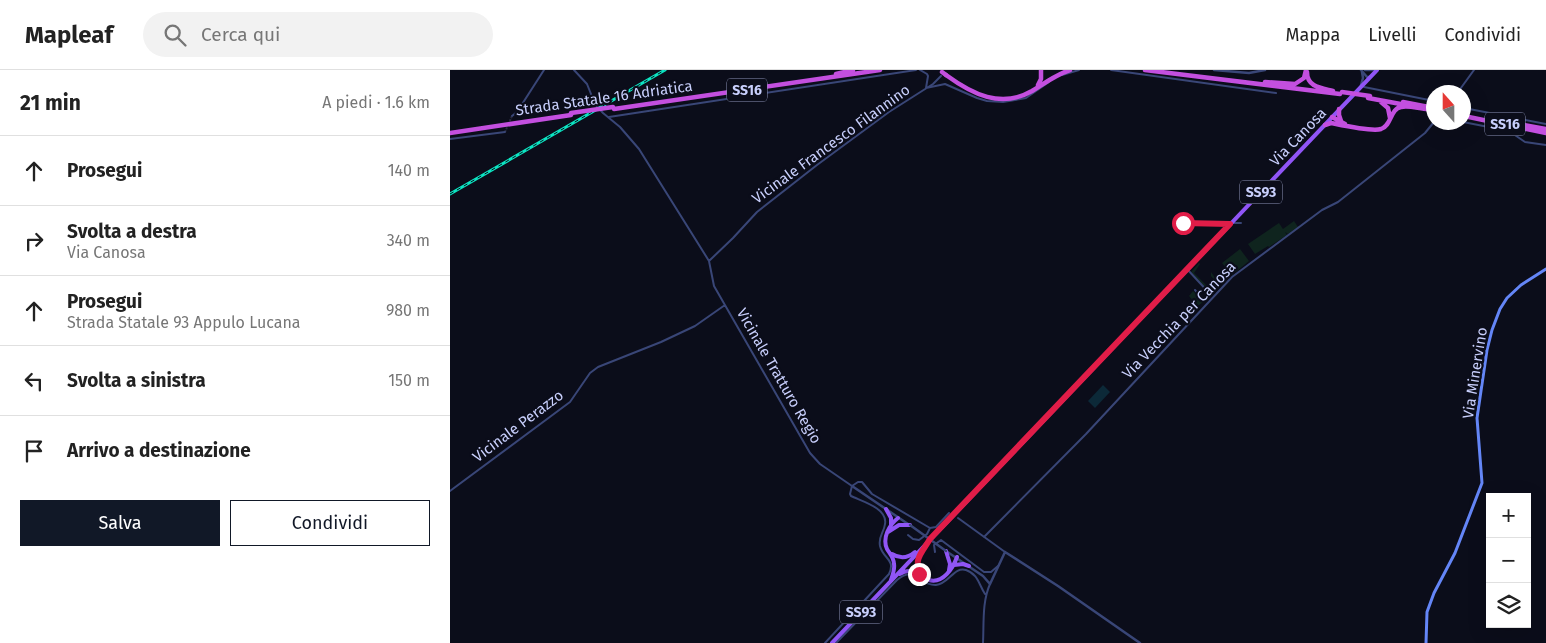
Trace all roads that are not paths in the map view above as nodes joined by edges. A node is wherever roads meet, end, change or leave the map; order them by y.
1 (544, 70) edge
2 (574, 70) edge
3 (853, 70) edge
4 (861, 70) edge
5 (880, 70) edge
6 (916, 70) edge
7 (920, 70) edge
8 (1041, 70) edge
9 (1070, 70) edge
10 (1079, 70) edge
11 (1111, 70) edge
12 (1145, 70) edge
13 (1168, 70) edge
14 (1214, 70) edge
15 (1265, 70) edge
16 (1307, 70) edge
17 (1376, 70) edge
18 (1474, 70) edge
19 (1363, 71) edge
20 (942, 73) edge
21 (836, 74) junction
22 (1200, 75) junction
23 (1370, 77) junction
24 (1265, 82) junction
25 (1463, 85) edge
26 (1360, 87) junction
27 (926, 88) junction
28 (1036, 88) junction
29 (1333, 91) junction
30 (1276, 92) dead end
31 (1341, 93) junction
32 (1369, 97) junction
33 (1426, 99) edge
34 (613, 108) junction
35 (1426, 108) edge
36 (1339, 109) junction
37 (1426, 109) edge
38 (1471, 109) edge
39 (512, 116) tunnel mouth
40 (1471, 116) edge
41 (609, 117) junction
42 (1332, 117) junction
43 (1390, 118) junction
44 (1325, 124) junction
45 (1343, 124) junction
46 (1471, 124) edge
47 (1546, 124) edge
48 (1427, 130) edge
49 (1546, 131) edge
50 (450, 132) edge
51 (505, 132) dead end
52 (450, 139) edge
53 (1546, 144) edge
54 (1183, 223) dead end
55 (1231, 223) junction
56 (1241, 223) dead end
57 (709, 261) junction
58 (1187, 269) junction
59 (1546, 269) edge
60 (1200, 282) junction
61 (1196, 286) dead end
62 (1195, 290) dead end
63 (725, 305) junction
64 (852, 486) junction
65 (450, 491) edge
66 (886, 509) junction
67 (949, 513) dead end
68 (898, 518) junction
69 (958, 518) dead end
70 (910, 525) junction
71 (892, 526) junction
72 (930, 528) junction
73 (908, 535) dead end
74 (984, 537) junction
75 (930, 539) junction
76 (946, 550) junction
77 (935, 552) dead end
78 (1005, 552) junction
79 (889, 553) junction
80 (957, 557) junction
81 (952, 565) junction
82 (969, 566) junction
83 (998, 566) junction
84 (983, 576) junction
85 (924, 577) junction
86 (992, 578) junction
87 (891, 582) junction
88 (990, 584) junction
89 (985, 594) junction
90 (825, 643) edge
91 (834, 643) edge
92 (983, 643) edge
93 (1140, 643) edge
94 (1426, 643) edge

1 - 39 street
2 - 41 street
3 - 21 highway, SS16
4 - 21 highway, Strada Statale 16 Adriatica / SS16
5 - 34 highway, Strada Statale 16 Adriatica / SS16
6 - 41 street
7 - 27 street
8 - 28 highway
9 - 28 highway
10 - 27 street
11 - 30 street
12 - 22 highway
13 - 22 highway
14 - 15 street
16 - 24 highway
16 - 29 highway
17 - 19 street
17 - 23 main road, Via Canosa / SS93
18 - 25 street
19 - 23 street
19 - 26 street
20 - 27 street, Vicinale Francesco Filannino
20 - 28 highway
21 - 34 highway, Strada Statale 16 Adriatica / SS16
22 - 24 highway
22 - 31 highway
23 - 26 main road, Via Canosa / SS93
24 - 29 highway
26 - 33 street
26 - 36 main road, Via Canosa / SS93
27 - 57 street, Vicinale Francesco Filannino
29 - 31 highway
31 - 32 highway, bridge
32 - 35 highway
32 - 43 highway
34 - 50 highway, Strada Statale 16 Adriatica / SS16, bridge
36 - 42 main road, Via Canosa / SS93
36 - 45 highway
37 - 43 highway
38 - 47 street
40 - 49 highway, SS16
41 - 57 street
42 - 44 main road, Via Canosa / SS93
42 - 45 highway
43 - 45 highway
44 - 45 highway
44 - 55 main road, Via Canosa / SS93
46 - 53 street
48 - 74 street, Via Vecchia per Canosa
51 - 52 street
54 - 55 street
55 - 56 street
55 - 58 main road, Via Canosa / SS93
57 - 63 street, Vicinale Tratturo Regio
58 - 60 street
58 - 75 main road, Via Canosa / SS93
59 - 94 main road, Via Minervino
60 - 61 street
60 - 62 street
63 - 64 street, Vicinale Tratturo Regio
63 - 65 street, Vicinale Perazzo
64 - 66 street
64 - 72 street
64 - 90 street
66 - 68 street
66 - 71 main road
67 - 72 street
68 - 70 street
68 - 71 main road
69 - 74 street
70 - 71 main road
70 - 76 street, bridge
71 - 79 main road
72 - 73 street
74 - 78 street
75 - 79 main road
75 - 85 main road
75 - 87 main road, SS93
76 - 80 street
76 - 81 main road
77 - 83 street
78 - 83 street
78 - 93 street
79 - 87 main road
80 - 81 main road
80 - 82 street
81 - 82 main road
81 - 85 main road
82 - 84 street
83 - 86 street
84 - 86 street
84 - 88 street
85 - 87 main road
86 - 88 street
87 - 91 main road, SS93
88 - 89 street
89 - 91 street
89 - 92 street

